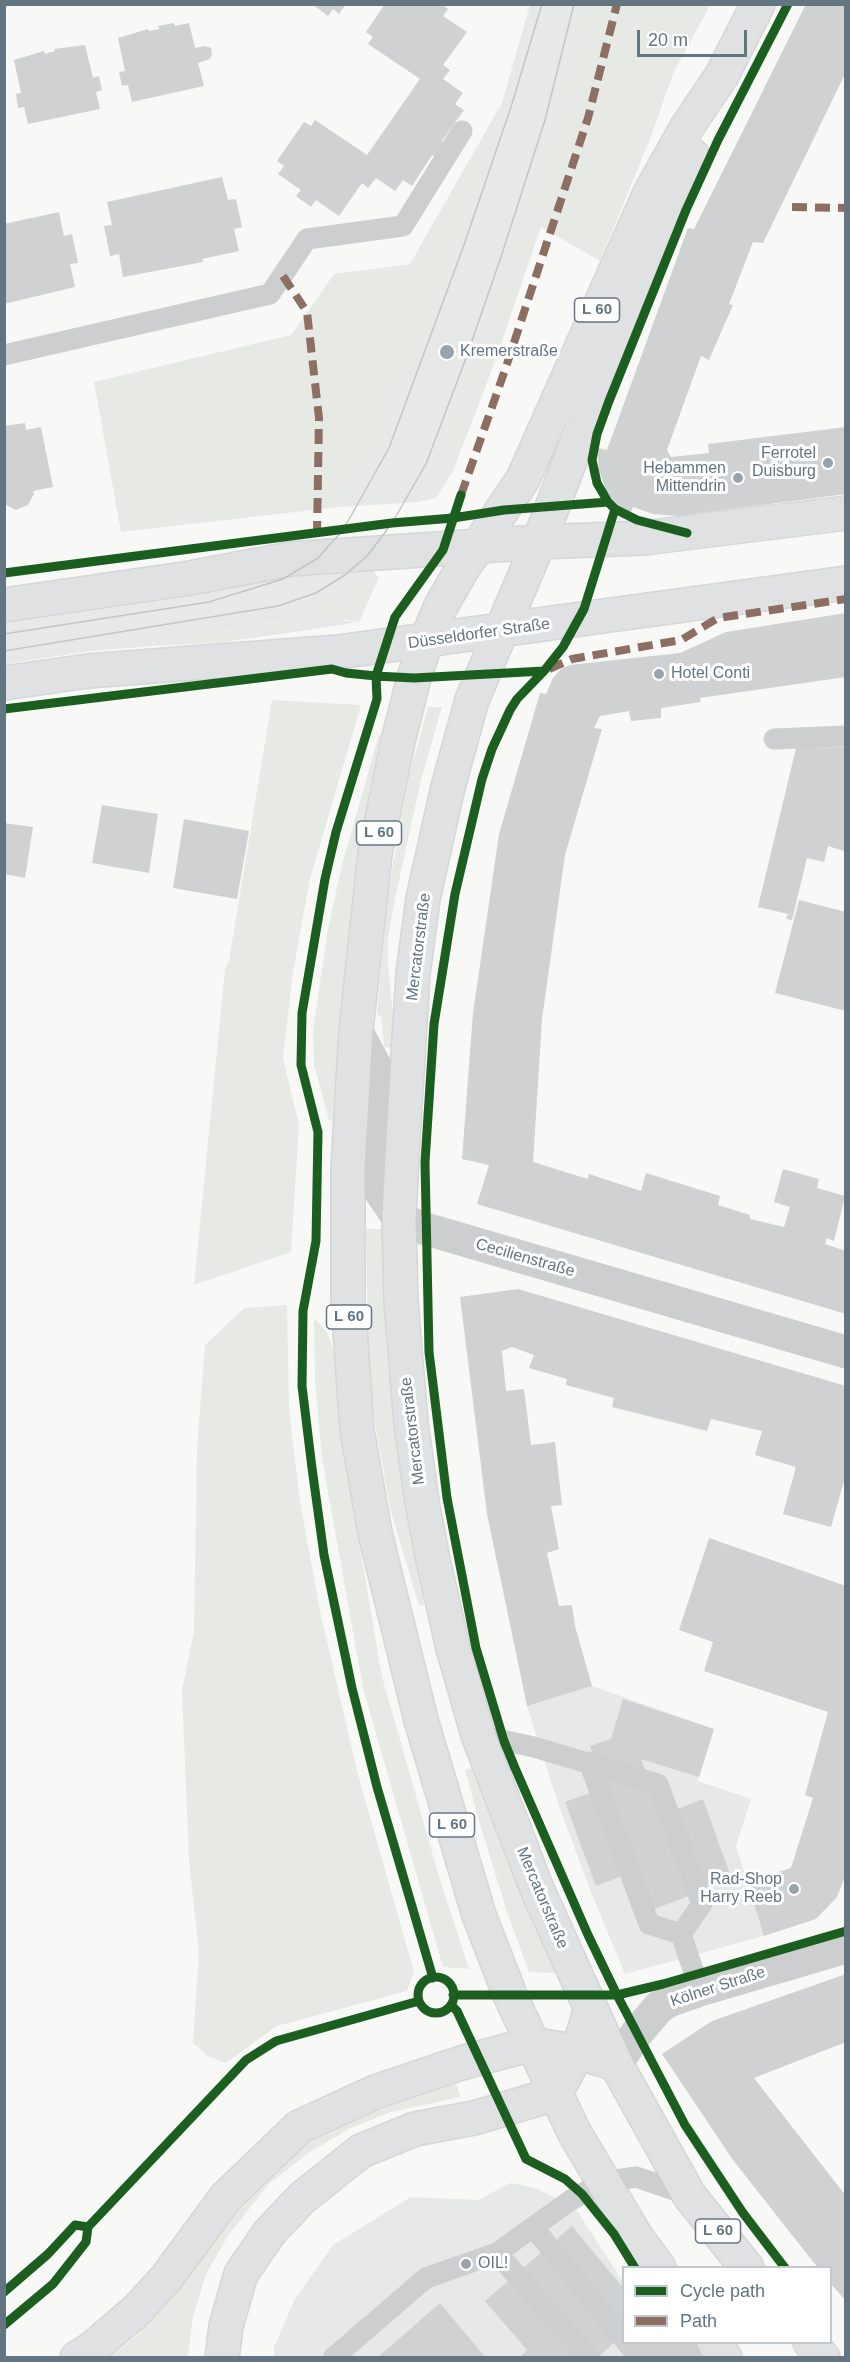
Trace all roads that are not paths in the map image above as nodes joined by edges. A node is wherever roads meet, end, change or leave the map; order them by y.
1 (758, 4) edge
2 (722, 75) junction
3 (462, 131) dead end
4 (4, 355) edge
5 (846, 513) edge
6 (539, 542) junction
7 (476, 547) junction
8 (846, 583) edge
9 (4, 605) edge
10 (502, 631) junction
11 (426, 641) junction
12 (4, 683) edge
13 (846, 736) edge
14 (774, 738) dead end
15 (356, 1030) junction
16 (399, 1219) junction
17 (846, 1352) edge
18 (478, 1735) junction
19 (589, 1762) junction
20 (681, 1934) junction
21 (846, 1947) edge
22 (700, 1989) junction
23 (590, 2011) junction
24 (532, 2044) junction
25 (578, 2052) junction
26 (616, 2064) junction
27 (555, 2094) junction
28 (603, 2182) junction
29 (688, 2195) junction
30 (532, 2227) junction
31 (497, 2253) junction
32 (658, 2266) edge
33 (745, 2266) edge
34 (811, 2344) edge
35 (623, 2347) edge
36 (720, 2351) edge
37 (77, 2358) edge
38 (222, 2358) edge
39 (333, 2358) edge
40 (589, 2358) edge
41 (823, 2358) edge

1 - 2 main road, L 60
2 - 6 main road, L 60
2 - 7 main road, L 60
3 - 4 lane
5 - 6 main road
6 - 7 main road
6 - 10 main road, Mercatorstraße / L 60
7 - 9 main road
7 - 11 main road, L 60
8 - 10 main road, Düsseldorfer Straße
10 - 11 main road, Düsseldorfer Straße
10 - 16 main road, Mercatorstraße / L 60
11 - 12 main road, Düsseldorfer Straße
11 - 15 main road, L 60
13 - 14 lane
15 - 16 street
15 - 24 main road, L 60
16 - 17 street, Cecilienstraße
16 - 18 main road, Mercatorstraße / L 60
18 - 19 lane
18 - 23 main road, Mercatorstraße / L 60
19 - 20 lane
19 - 20 lane
20 - 22 lane
21 - 22 street, Kölner Straße
22 - 26 street, Kölner Straße
23 - 25 main road
23 - 26 main road, Mercatorstraße / L 60
24 - 25 main road
24 - 27 main road, L 60
24 - 37 main road
25 - 26 main road
25 - 27 main road
26 - 29 main road, Mercatorstraße / L 60
27 - 28 main road, L 60
27 - 38 main road
28 - 29 lane
28 - 30 lane
28 - 32 main road, L 60
29 - 33 main road, Mercatorstraße / L 60
30 - 31 lane
30 - 35 lane
31 - 39 lane
31 - 40 lane
34 - 41 main road
35 - 36 lane

